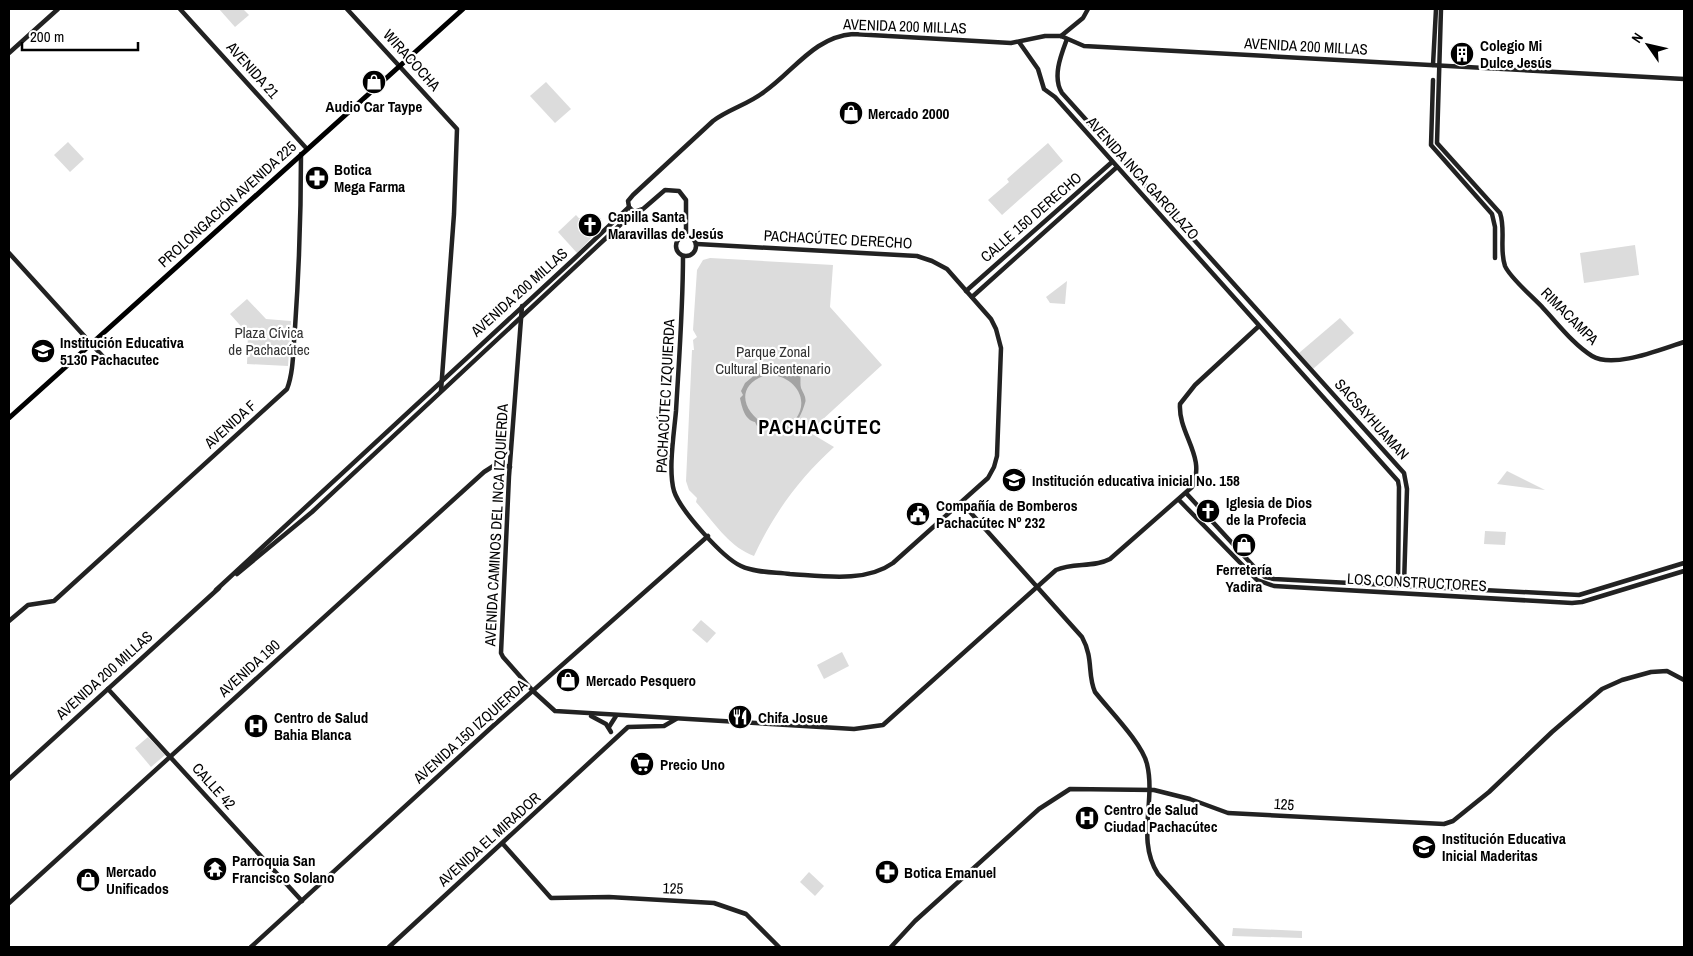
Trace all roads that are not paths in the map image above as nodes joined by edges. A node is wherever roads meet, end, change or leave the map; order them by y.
1 (58, 9) edge
2 (180, 9) edge
3 (348, 9) edge
4 (463, 9) edge
5 (1088, 9) edge
6 (1436, 9) edge
7 (1441, 9) edge
8 (1061, 36) junction
9 (1066, 39) junction
10 (1018, 42) junction
11 (9, 53) edge
12 (400, 65) junction
13 (1436, 65) junction
14 (1684, 78) edge
15 (1434, 80) dead end
16 (308, 149) junction
17 (301, 154) junction
18 (1112, 162) junction
19 (1117, 167) junction
20 (629, 207) junction
21 (634, 212) junction
22 (686, 235) junction
23 (697, 244) junction
24 (9, 253) edge
25 (683, 256) junction
26 (1495, 258) dead end
27 (966, 291) junction
28 (972, 297) junction
29 (522, 306) junction
30 (520, 319) junction
31 (1266, 319) joint
32 (1259, 326) junction
33 (1684, 342) edge
34 (91, 344) junction
35 (107, 361) dead end
36 (442, 381) junction
37 (442, 391) junction
38 (9, 418) edge
39 (510, 466) junction
40 (1186, 493) junction
41 (1179, 500) junction
42 (962, 502) junction
43 (708, 536) junction
44 (914, 545) joint
45 (1684, 563) edge
46 (1684, 570) edge
47 (1398, 585) junction
48 (1404, 585) junction
49 (1038, 587) junction
50 (216, 590) junction
51 (9, 621) edge
52 (1684, 680) edge
53 (108, 689) junction
54 (533, 691) junction
55 (587, 714) junction
56 (616, 716) junction
57 (658, 718) junction
58 (676, 719) junction
59 (659, 727) junction
60 (610, 729) junction
61 (623, 732) junction
62 (604, 749) junction
63 (170, 756) junction
64 (9, 779) edge
65 (1149, 789) junction
66 (503, 844) junction
67 (302, 901) junction
68 (9, 903) edge
69 (251, 947) edge
70 (389, 947) edge
71 (779, 947) edge
72 (891, 947) edge
73 (1223, 947) edge

1 - 11 street
2 - 16 street, AVENIDA 21
3 - 12 street, WIRACOCHA
4 - 12 main road, PROLONGACIÓN AVENIDA 225
5 - 8 street
6 - 13 street
7 - 13 street
8 - 9 street, AVENIDA 200 MILLAS
8 - 10 street, AVENIDA 200 MILLAS
9 - 13 street, AVENIDA 200 MILLAS
9 - 31 street, AVENIDA INCA GARCILAZO
10 - 18 street, AVENIDA INCA GARCILAZO
10 - 20 street, AVENIDA 200 MILLAS
12 - 16 main road, PROLONGACIÓN AVENIDA 225
12 - 36 street, WIRACOCHA
13 - 14 street, AVENIDA 200 MILLAS
13 - 33 street, RIMACAMPA
15 - 26 street
16 - 17 main road, PROLONGACIÓN AVENIDA 225
17 - 34 main road, PROLONGACIÓN AVENIDA 225
17 - 51 street, AVENIDA F
18 - 19 street, AVENIDA INCA GARCILAZO
18 - 27 street, CALLE 150 DERECHO
19 - 28 street, CALLE 150 DERECHO
19 - 32 street, AVENIDA INCA GARCILAZO
20 - 21 street
20 - 29 street, AVENIDA 200 MILLAS
21 - 22 street
21 - 30 street, AVENIDA 200 MILLAS
22 - 23 street
22 - 25 street
23 - 25 street
23 - 27 street, PACHACÚTEC DERECHO
24 - 34 street
25 - 43 street, PACHACÚTEC IZQUIERDA
27 - 28 street, PACHACÚTEC DERECHO
28 - 42 street, PACHACÚTEC DERECHO
29 - 30 street, AVENIDA CAMINOS DEL INCA IZQUIERDA
29 - 36 street, AVENIDA 200 MILLAS
30 - 37 street, AVENIDA 200 MILLAS
30 - 39 street, AVENIDA CAMINOS DEL INCA IZQUIERDA
31 - 48 street, SACSAYHUAMAN
32 - 40 street, AVENIDA CAMINOS DEL INCA IZQUIERDA
32 - 47 street, AVENIDA INCA GARCILAZO
34 - 35 street
34 - 38 main road, PROLONGACIÓN AVENIDA 225
36 - 37 street
36 - 50 street, AVENIDA 200 MILLAS
37 - 50 street, AVENIDA 200 MILLAS
39 - 54 street, AVENIDA CAMINOS DEL INCA IZQUIERDA
39 - 63 street, AVENIDA 190
40 - 41 street, AVENIDA CAMINOS DEL INCA IZQUIERDA
40 - 47 street, LOS CONSTRUCTORES
41 - 46 street, LOS CONSTRUCTORES
41 - 49 street, AVENIDA CAMINOS DEL INCA IZQUIERDA
42 - 44 street, PACHACÚTEC DERECHO
42 - 49 street
43 - 44 street, PACHACÚTEC IZQUIERDA
43 - 54 street, AVENIDA 150 IZQUIERDA
45 - 48 street, LOS CONSTRUCTORES
47 - 48 street, LOS CONSTRUCTORES
49 - 58 street, AVENIDA CAMINOS DEL INCA IZQUIERDA
49 - 65 street
50 - 53 street, AVENIDA 200 MILLAS
52 - 65 street, 125
53 - 63 street, CALLE 42
53 - 64 street, AVENIDA 200 MILLAS
54 - 55 street, AVENIDA CAMINOS DEL INCA IZQUIERDA
54 - 67 street, AVENIDA 150 IZQUIERDA
55 - 56 street, AVENIDA CAMINOS DEL INCA IZQUIERDA
55 - 60 street, AVENIDA CAMINOS DEL INCA IZQUIERDA
56 - 57 street, AVENIDA CAMINOS DEL INCA IZQUIERDA
56 - 60 street, AVENIDA EL MIRADOR
57 - 58 street, AVENIDA CAMINOS DEL INCA IZQUIERDA
57 - 59 street
58 - 59 street, AVENIDA CAMINOS DEL INCA IZQUIERDA
59 - 61 street, AVENIDA CAMINOS DEL INCA IZQUIERDA
60 - 61 street, AVENIDA CAMINOS DEL INCA IZQUIERDA
60 - 62 street, AVENIDA EL MIRADOR
61 - 62 street, AVENIDA EL MIRADOR
62 - 66 street, AVENIDA EL MIRADOR
63 - 67 street, CALLE 42
63 - 68 street, AVENIDA 190
65 - 72 street, 125
65 - 73 street
66 - 70 street, AVENIDA EL MIRADOR
66 - 71 street, 125
67 - 69 street, AVENIDA 150 IZQUIERDA

